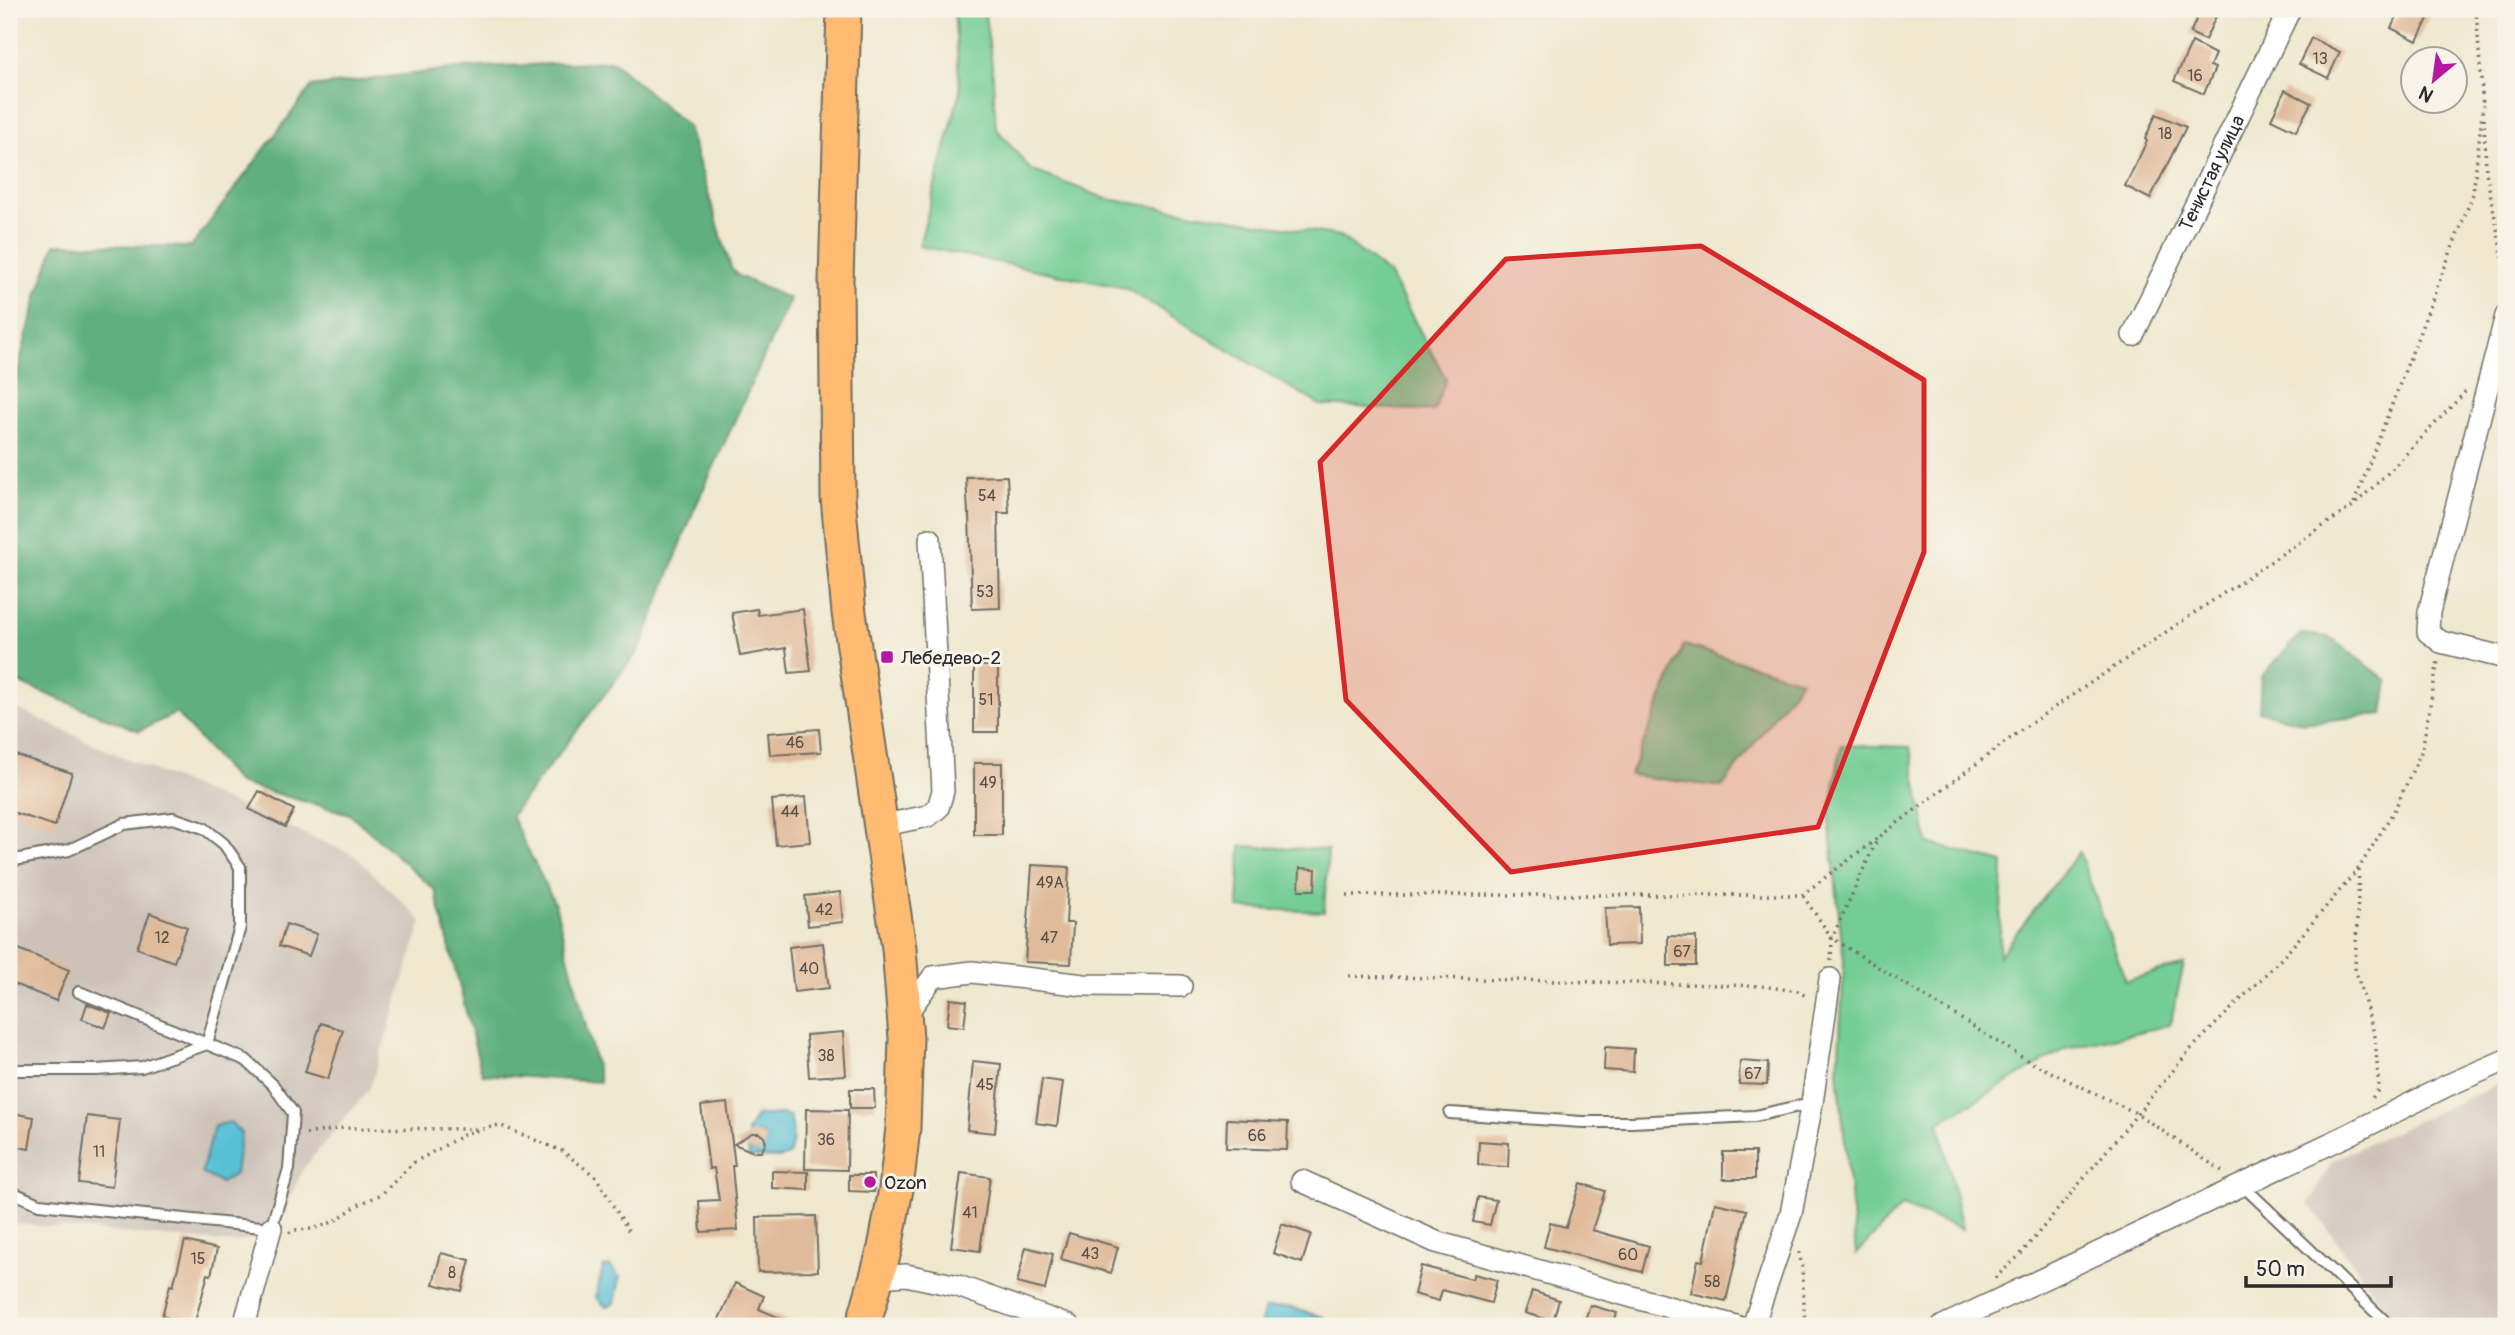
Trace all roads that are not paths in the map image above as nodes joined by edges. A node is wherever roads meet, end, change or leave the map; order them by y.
1 (844, 9) edge
2 (2290, 9) edge
3 (2506, 316) edge
4 (2133, 335) dead end
5 (930, 540) dead end
6 (2506, 658) edge
7 (880, 826) junction
8 (9, 861) edge
9 (1830, 979) road end
10 (1181, 986) dead end
11 (79, 992) dead end
12 (905, 1016) junction
13 (206, 1044) junction
14 (2506, 1060) edge
15 (9, 1070) edge
16 (1812, 1103) junction
17 (1450, 1113) dead end
18 (1302, 1181) dead end
19 (2241, 1185) junction
20 (9, 1191) edge
21 (269, 1238) junction
22 (878, 1277) junction
23 (244, 1326) edge
24 (863, 1326) edge
25 (1069, 1326) edge
26 (1736, 1326) edge
27 (1753, 1326) edge
28 (1943, 1326) edge
29 (2390, 1326) edge

1 - 7 main road
2 - 4 street, Тенистая улица
3 - 6 street
5 - 7 street
7 - 12 main road
8 - 13 lane
9 - 16 street
10 - 12 street
11 - 13 lane
12 - 22 main road
13 - 15 lane
13 - 21 lane
14 - 19 street
16 - 17 lane
16 - 27 street
18 - 26 street
19 - 28 street
19 - 29 lane
20 - 21 lane
21 - 23 street
22 - 24 main road
22 - 25 street

